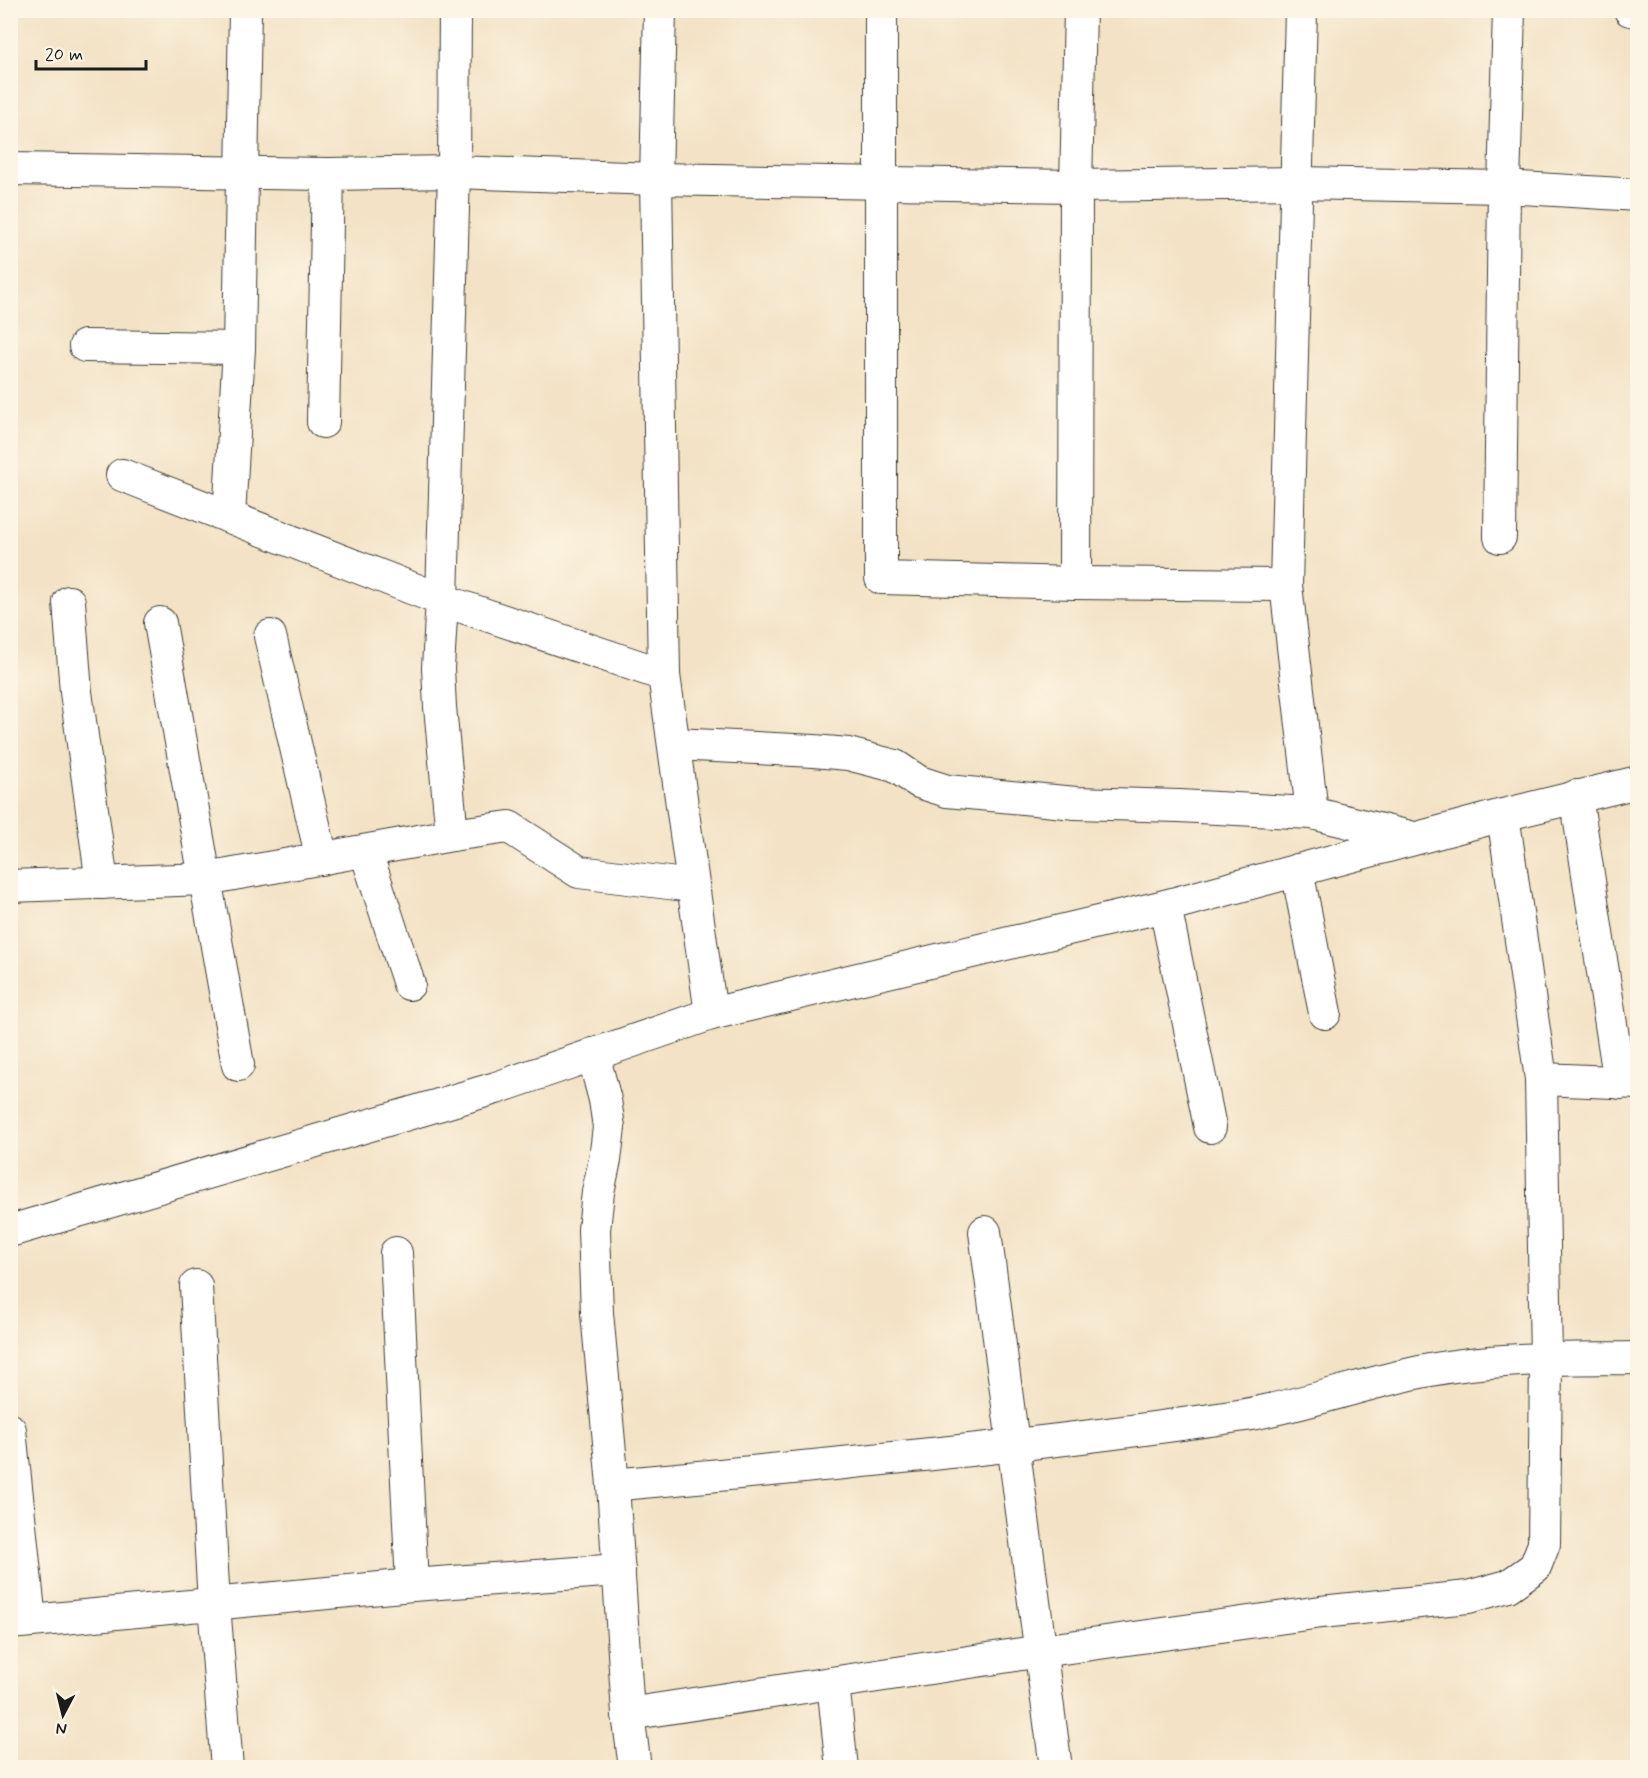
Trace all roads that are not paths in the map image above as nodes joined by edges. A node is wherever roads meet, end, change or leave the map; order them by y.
1 (245, 10) edge
2 (455, 10) edge
3 (660, 10) edge
4 (881, 10) edge
5 (1080, 10) edge
6 (1301, 10) edge
7 (1509, 10) edge
8 (1630, 10) edge
9 (1638, 11) edge
10 (10, 169) edge
11 (454, 172) junction
12 (242, 173) junction
13 (328, 174) junction
14 (656, 179) junction
15 (881, 182) junction
16 (1297, 183) junction
17 (1076, 186) junction
18 (1504, 187) junction
19 (1638, 195) edge
20 (85, 346) dead end
21 (239, 348) junction
22 (324, 422) dead end
23 (122, 475) dead end
24 (229, 517) junction
25 (1500, 537) dead end
26 (1075, 583) junction
27 (1286, 585) junction
28 (442, 600) junction
29 (69, 602) dead end
30 (160, 623) dead end
31 (270, 636) dead end
32 (664, 675) junction
33 (674, 744) junction
34 (1638, 782) edge
35 (1576, 796) junction
36 (1312, 813) junction
37 (1503, 815) junction
38 (452, 835) junction
39 (1419, 839) junction
40 (366, 852) junction
41 (322, 859) junction
42 (1298, 870) junction
43 (206, 879) junction
44 (102, 883) junction
45 (10, 886) edge
46 (693, 886) junction
47 (1165, 906) junction
48 (410, 984) dead end
49 (1325, 1013) dead end
50 (711, 1014) junction
51 (593, 1054) junction
52 (238, 1065) dead end
53 (1541, 1079) junction
54 (1629, 1083) edge
55 (1210, 1127) dead end
56 (10, 1231) edge
57 (986, 1232) dead end
58 (396, 1253) dead end
59 (196, 1286) dead end
60 (1638, 1358) edge
61 (1546, 1359) junction
62 (10, 1430) edge
63 (1014, 1446) junction
64 (613, 1485) junction
65 (619, 1570) junction
66 (412, 1586) junction
67 (214, 1604) junction
68 (20, 1622) edge
69 (1041, 1651) junction
70 (833, 1683) junction
71 (628, 1714) junction
72 (227, 1767) edge
73 (635, 1767) edge
74 (842, 1767) edge
75 (1056, 1767) edge

1 - 12 street
2 - 11 street
3 - 14 street
4 - 15 street
5 - 17 street
6 - 16 street
7 - 18 street
8 - 9 street
10 - 12 street
11 - 13 street
11 - 14 street
11 - 28 street
12 - 13 street
12 - 21 street
13 - 22 street
14 - 15 street
14 - 32 street
15 - 17 street
15 - 26 street
16 - 17 street
16 - 18 street
16 - 27 street
17 - 26 street
18 - 19 street
18 - 25 street
20 - 21 street
21 - 24 street
23 - 24 street
24 - 28 street
26 - 27 street
27 - 36 street
28 - 32 street
28 - 38 street
29 - 44 street
30 - 43 street
31 - 41 street
32 - 33 street
33 - 36 street
33 - 46 street
34 - 35 street
35 - 37 street
35 - 54 street
36 - 39 street
37 - 39 street
37 - 53 street
38 - 40 street
38 - 46 street
39 - 42 street
40 - 41 street
40 - 48 street
41 - 43 street
42 - 47 street
42 - 49 street
43 - 44 street
43 - 52 street
44 - 45 street
46 - 50 street
47 - 50 street
47 - 55 street
50 - 51 street
51 - 56 street
51 - 64 street
53 - 54 street
53 - 61 street
57 - 63 street
58 - 66 street
59 - 67 street
60 - 61 street
61 - 63 street
61 - 69 street
62 - 68 street
63 - 64 street
63 - 69 street
64 - 65 street
65 - 66 street
65 - 71 street
66 - 67 street
67 - 68 street
67 - 72 street
69 - 70 street
69 - 75 street
70 - 71 street
70 - 74 street
71 - 73 street

